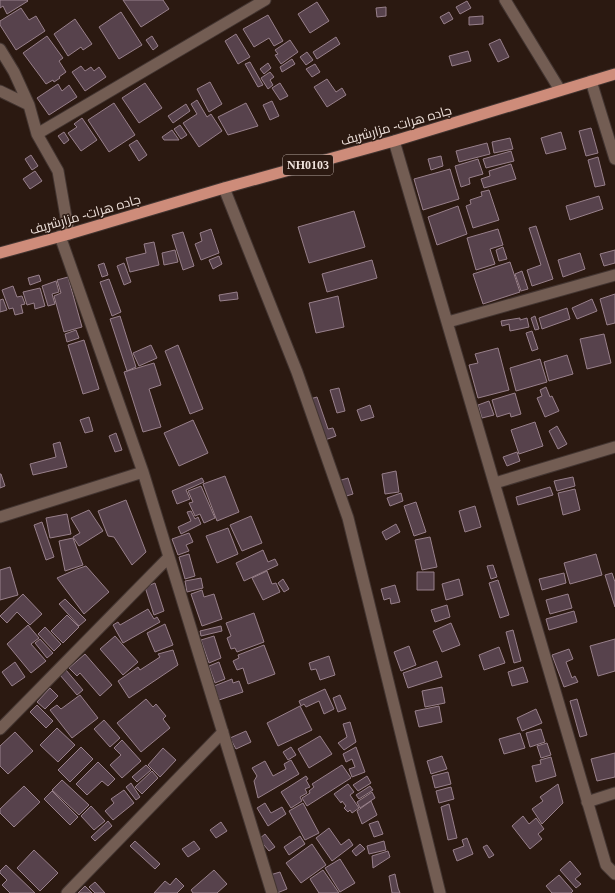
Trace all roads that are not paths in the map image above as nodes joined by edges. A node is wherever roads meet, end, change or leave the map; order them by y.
1 (265, 0) edge
2 (505, 0) edge
3 (0, 49) edge
4 (615, 74) edge
5 (591, 81) junction
6 (0, 90) edge
7 (560, 90) junction
8 (29, 105) junction
9 (37, 134) junction
10 (394, 141) junction
11 (615, 159) edge
12 (224, 188) junction
13 (65, 235) junction
14 (0, 253) edge
15 (615, 275) edge
16 (448, 322) junction
17 (615, 447) edge
18 (143, 472) junction
19 (494, 482) junction
20 (0, 517) edge
21 (169, 557) junction
22 (0, 729) edge
23 (223, 732) junction
24 (615, 793) edge
25 (587, 802) junction
26 (615, 874) edge
27 (67, 893) edge
28 (272, 893) edge
29 (440, 893) edge

1 - 9 street
2 - 7 street
3 - 8 street
4 - 5 highway, جاده هرات- مزارشریف / NH0103
5 - 7 highway, جاده هرات- مزارشریف / NH0103
5 - 11 street
6 - 8 street
7 - 10 highway, جاده هرات- مزارشریف / NH0103
8 - 9 street
9 - 13 street
10 - 12 highway, جاده هرات- مزارشریف / NH0103
10 - 16 street
12 - 13 highway, جاده هرات- مزارشریف / NH0103
12 - 29 street
13 - 14 highway, جاده هرات- مزارشریف / NH0103
13 - 18 street
15 - 16 street
16 - 19 street
17 - 19 street
18 - 20 street
18 - 21 street
19 - 25 street
21 - 22 street
21 - 23 street
23 - 27 street
23 - 28 street
24 - 25 street
25 - 26 street

